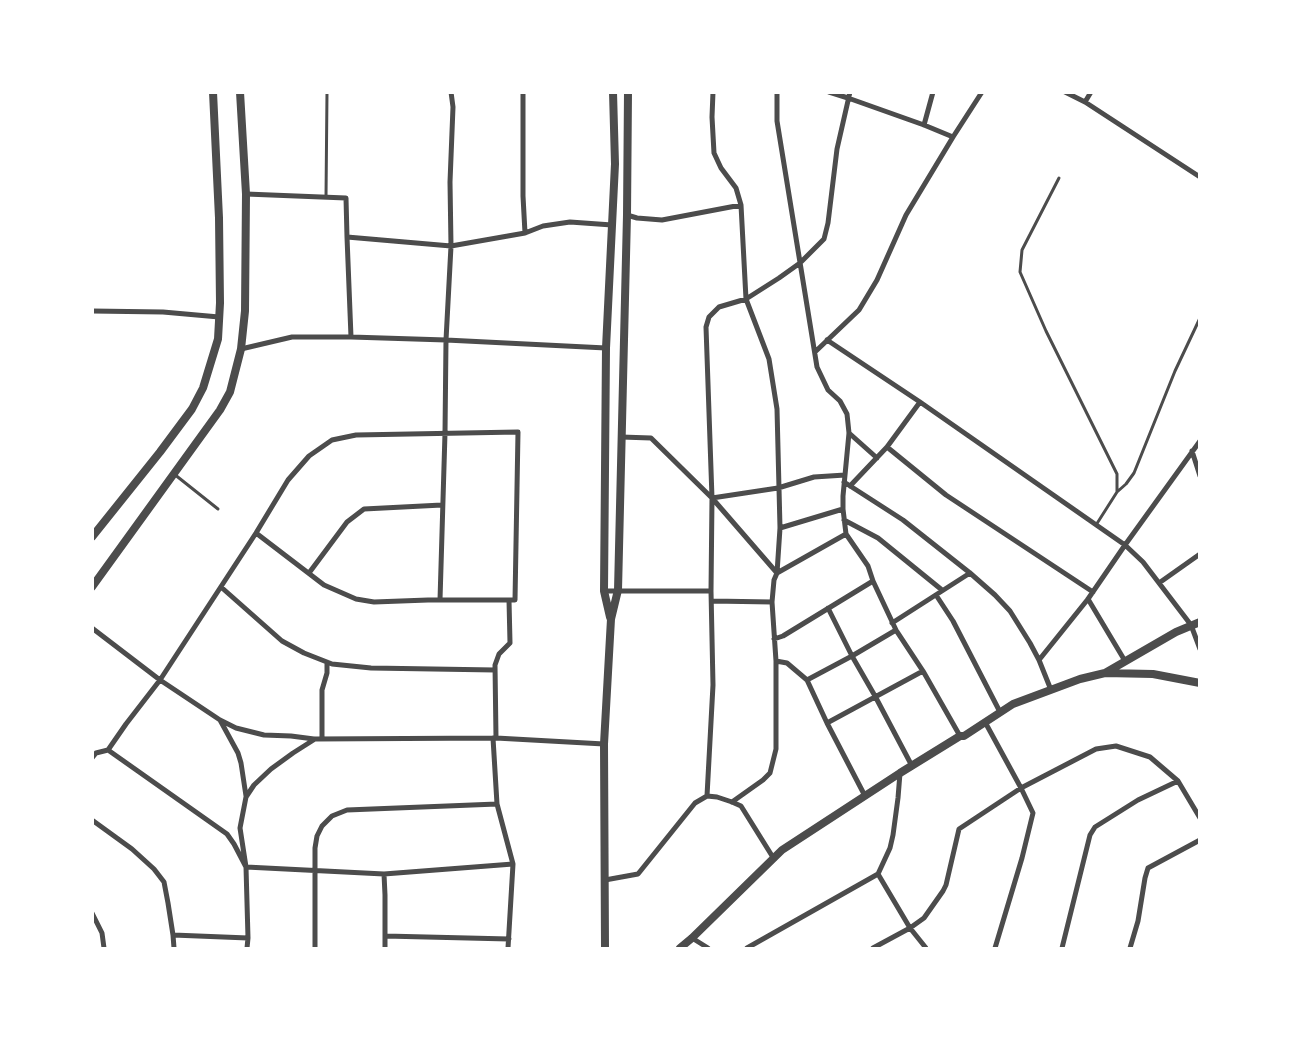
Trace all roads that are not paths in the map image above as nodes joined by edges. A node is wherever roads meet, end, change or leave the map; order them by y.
1 (213, 92) edge
2 (240, 92) edge
3 (327, 92) edge
4 (452, 92) edge
5 (523, 92) edge
6 (613, 92) edge
7 (628, 92) edge
8 (713, 92) edge
9 (777, 92) edge
10 (829, 92) edge
11 (933, 92) edge
12 (982, 92) edge
13 (1065, 92) edge
14 (1091, 92) edge
15 (849, 95) edge
16 (1085, 102) junction
17 (924, 125) junction
18 (953, 137) junction
19 (1200, 177) edge
20 (1059, 178) dead end
21 (246, 194) junction
22 (326, 197) junction
23 (741, 205) junction
24 (626, 215) junction
25 (612, 225) junction
26 (525, 233) junction
27 (347, 237) junction
28 (451, 246) junction
29 (800, 264) junction
30 (746, 299) junction
31 (92, 311) edge
32 (219, 317) junction
33 (1200, 318) edge
34 (351, 337) junction
35 (446, 340) junction
36 (828, 340) junction
37 (241, 348) junction
38 (606, 348) junction
39 (816, 351) junction
40 (920, 402) junction
41 (445, 432) junction
42 (849, 433) junction
43 (621, 437) junction
44 (1200, 441) edge
45 (888, 447) junction
46 (1192, 451) junction
47 (877, 458) junction
48 (1199, 473) edge
49 (174, 474) junction
50 (845, 475) junction
51 (844, 482) junction
52 (850, 486) junction
53 (778, 488) junction
54 (1117, 492) junction
55 (712, 498) junction
56 (442, 505) junction
57 (218, 508) dead end
58 (843, 510) junction
59 (844, 520) junction
60 (1096, 525) junction
61 (780, 528) junction
62 (256, 533) junction
63 (846, 534) junction
64 (92, 538) edge
65 (1125, 545) junction
66 (1200, 554) edge
67 (309, 573) junction
68 (777, 573) junction
69 (970, 573) junction
70 (873, 581) junction
71 (1159, 583) junction
72 (92, 587) edge
73 (221, 587) junction
74 (618, 590) junction
75 (942, 590) junction
76 (604, 591) junction
77 (712, 591) junction
78 (1093, 592) junction
79 (936, 595) junction
80 (440, 600) junction
81 (509, 600) junction
82 (1088, 600) junction
83 (712, 601) junction
84 (772, 602) junction
85 (828, 608) junction
86 (611, 619) junction
87 (1200, 622) edge
88 (892, 623) junction
89 (1191, 625) junction
90 (92, 628) edge
91 (896, 630) junction
92 (774, 639) junction
93 (1200, 649) edge
94 (852, 656) junction
95 (1039, 660) junction
96 (776, 661) junction
97 (1126, 661) junction
98 (327, 662) junction
99 (495, 670) junction
100 (923, 671) junction
101 (1105, 673) junction
102 (160, 680) junction
103 (807, 680) junction
104 (1200, 683) edge
105 (1051, 690) junction
106 (875, 696) junction
107 (1000, 712) junction
108 (220, 720) junction
109 (985, 722) junction
110 (828, 723) junction
111 (960, 736) junction
112 (495, 738) junction
113 (315, 739) junction
114 (322, 739) junction
115 (604, 744) junction
116 (108, 750) junction
117 (94, 752) edge
118 (92, 758) edge
119 (912, 766) junction
120 (900, 773) junction
121 (1178, 781) junction
122 (1021, 788) junction
123 (707, 796) junction
124 (865, 796) junction
125 (246, 797) junction
126 (732, 802) junction
127 (497, 804) junction
128 (1200, 818) edge
129 (92, 820) edge
130 (1200, 840) edge
131 (774, 859) junction
132 (513, 864) junction
133 (246, 867) junction
134 (316, 871) junction
135 (384, 874) junction
136 (878, 874) junction
137 (605, 880) junction
138 (92, 913) edge
139 (910, 928) junction
140 (173, 935) junction
141 (385, 936) junction
142 (248, 938) junction
143 (692, 938) junction
144 (509, 940) junction
145 (104, 948) edge
146 (174, 948) edge
147 (247, 948) edge
148 (315, 948) edge
149 (385, 948) edge
150 (508, 948) edge
151 (605, 948) edge
152 (680, 948) edge
153 (708, 948) edge
154 (747, 948) edge
155 (873, 948) edge
156 (926, 948) edge
157 (995, 948) edge
158 (1062, 948) edge
159 (1130, 948) edge

1 - 32 street
2 - 21 street
3 - 22 lane
4 - 28 street
5 - 26 street
6 - 25 street
7 - 24 street
8 - 23 street
9 - 29 street
10 - 15 street
11 - 17 street
12 - 18 street
13 - 16 street
14 - 16 street
15 - 17 street
15 - 29 street
16 - 19 street
17 - 18 street
18 - 36 street
20 - 54 lane
21 - 22 street
21 - 37 street
22 - 27 street
23 - 24 street
23 - 30 street
24 - 43 street
25 - 26 street
25 - 38 street
26 - 28 street
27 - 28 street
27 - 34 street
28 - 35 street
29 - 30 street
29 - 39 street
30 - 53 street
30 - 55 street
31 - 32 street
32 - 64 street
33 - 54 lane
34 - 35 street
34 - 37 street
35 - 38 street
35 - 41 street
36 - 39 street
36 - 40 street
37 - 49 street
38 - 76 street
39 - 42 street
40 - 45 street
40 - 60 street
41 - 56 street
41 - 62 street
41 - 81 street
42 - 47 street
42 - 50 street
43 - 55 street
43 - 74 street
44 - 46 street
45 - 47 street
45 - 78 street
46 - 48 street
46 - 65 street
47 - 52 street
49 - 57 lane
49 - 72 street
50 - 51 street
50 - 53 street
51 - 52 street
51 - 58 street
52 - 69 street
53 - 55 street
53 - 61 street
54 - 60 lane
55 - 68 street
55 - 77 street
56 - 67 street
56 - 80 street
58 - 59 street
58 - 61 street
59 - 63 street
59 - 75 street
60 - 65 street
61 - 68 street
62 - 67 street
62 - 73 street
63 - 68 street
63 - 70 street
65 - 71 street
65 - 78 street
66 - 71 street
67 - 80 street
68 - 84 street
69 - 75 street
69 - 95 street
70 - 85 street
70 - 88 street
71 - 89 street
73 - 98 street
73 - 102 street
74 - 76 street
74 - 77 street
74 - 86 street
75 - 79 street
76 - 86 street
77 - 83 street
78 - 82 street
79 - 88 street
79 - 107 street
80 - 81 street
81 - 99 street
82 - 95 street
82 - 97 street
83 - 84 street
83 - 123 street
84 - 92 street
85 - 92 street
85 - 94 street
86 - 115 street
87 - 89 street
88 - 91 street
89 - 93 street
89 - 97 street
90 - 102 street
91 - 94 street
91 - 100 street
92 - 96 street
94 - 103 street
94 - 106 street
95 - 105 street
96 - 103 street
96 - 126 street
97 - 101 street
98 - 99 street
98 - 114 street
99 - 112 street
100 - 106 street
100 - 111 street
101 - 104 street
101 - 105 street
102 - 108 street
102 - 116 street
103 - 110 street
105 - 107 street
106 - 110 street
106 - 119 street
107 - 109 street
108 - 113 street
108 - 125 street
109 - 111 street
109 - 122 street
110 - 124 street
111 - 119 street
112 - 114 street
112 - 115 street
112 - 127 street
113 - 114 street
113 - 125 street
115 - 137 street
116 - 117 street
116 - 133 street
117 - 118 street
119 - 120 street
120 - 124 street
120 - 136 street
121 - 122 street
121 - 128 street
121 - 158 street
122 - 139 street
122 - 157 street
123 - 126 street
123 - 137 street
124 - 131 street
125 - 133 street
126 - 131 street
127 - 132 street
127 - 134 street
129 - 140 street
130 - 159 street
131 - 143 street
132 - 135 street
132 - 144 street
133 - 134 street
133 - 142 street
134 - 135 street
134 - 148 street
135 - 141 street
136 - 139 street
136 - 154 street
137 - 151 street
138 - 145 street
139 - 155 street
139 - 156 street
140 - 142 street
140 - 146 street
141 - 144 street
141 - 149 street
142 - 147 street
143 - 152 street
143 - 153 street
144 - 150 street

